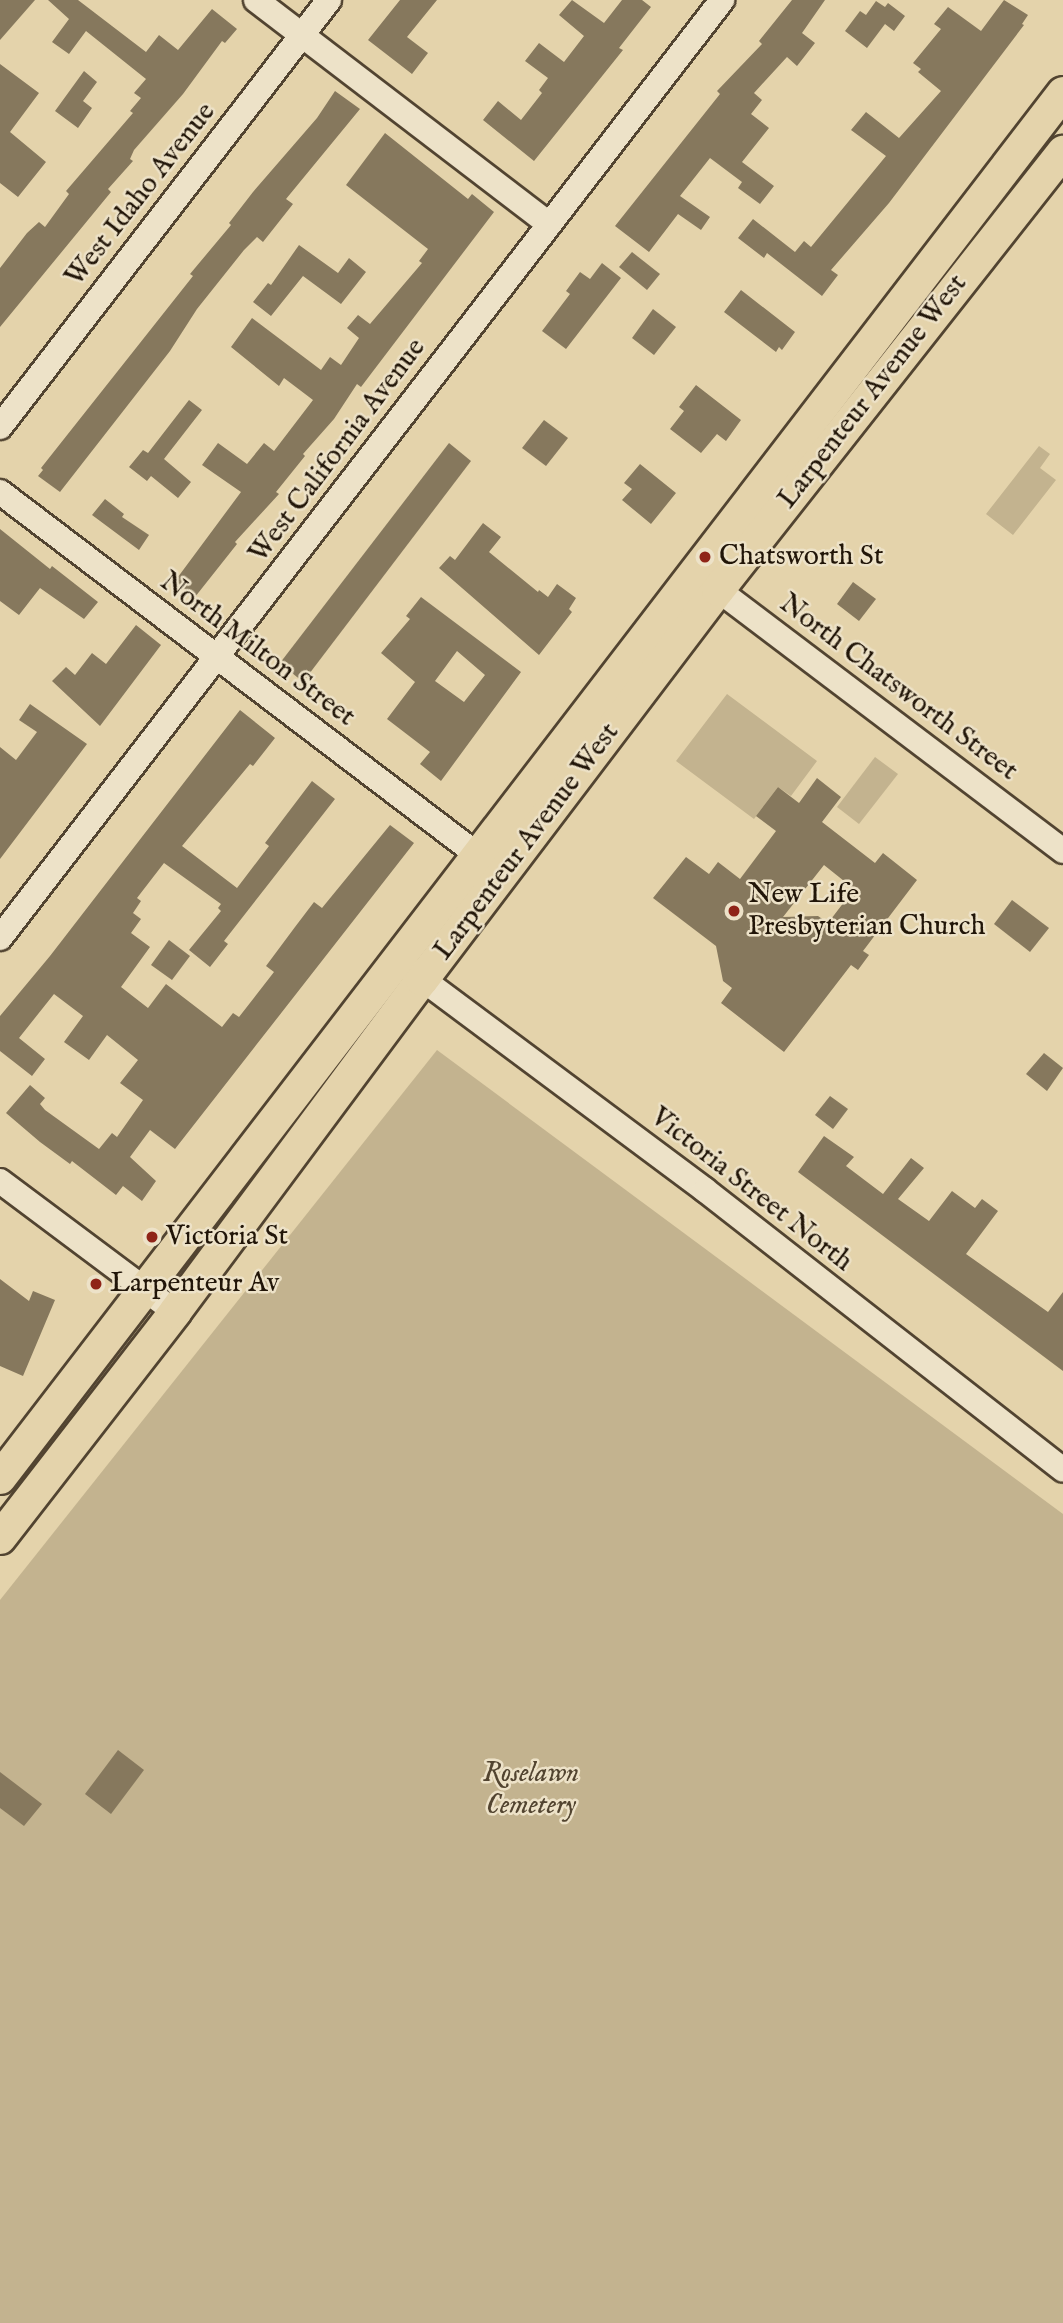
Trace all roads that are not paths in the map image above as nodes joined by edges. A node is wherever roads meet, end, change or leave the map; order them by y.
1 (256, 0) edge
2 (329, 0) edge
3 (723, 0) edge
4 (301, 36) junction
5 (1063, 93) edge
6 (1063, 152) edge
7 (549, 224) junction
8 (0, 427) edge
9 (0, 492) edge
10 (707, 581) junction
11 (218, 657) junction
12 (1063, 851) edge
13 (479, 856) junction
14 (0, 938) edge
15 (410, 971) junction
16 (0, 1181) edge
17 (147, 1291) junction
18 (175, 1312) junction
19 (1063, 1471) edge
20 (0, 1478) edge
21 (0, 1538) edge

1 - 4 street
2 - 4 street, West Idaho Avenue
3 - 7 street, West California Avenue
4 - 7 street
4 - 8 street, West Idaho Avenue
5 - 10 main road, Larpenteur Avenue West
6 - 10 main road, Larpenteur Avenue West
7 - 11 street, West California Avenue
9 - 11 street, North Milton Street
10 - 12 street, North Chatsworth Street
10 - 13 main road, Larpenteur Avenue West
10 - 15 main road, Larpenteur Avenue West
11 - 13 street, North Milton Street
11 - 14 street, West California Avenue
13 - 15 main road, Larpenteur Avenue West
15 - 17 main road, Larpenteur Avenue West
15 - 18 main road, Larpenteur Avenue West
15 - 19 street, Victoria Street North
16 - 17 street
17 - 18 street
17 - 20 main road, Larpenteur Avenue West
18 - 21 main road, Larpenteur Avenue West

